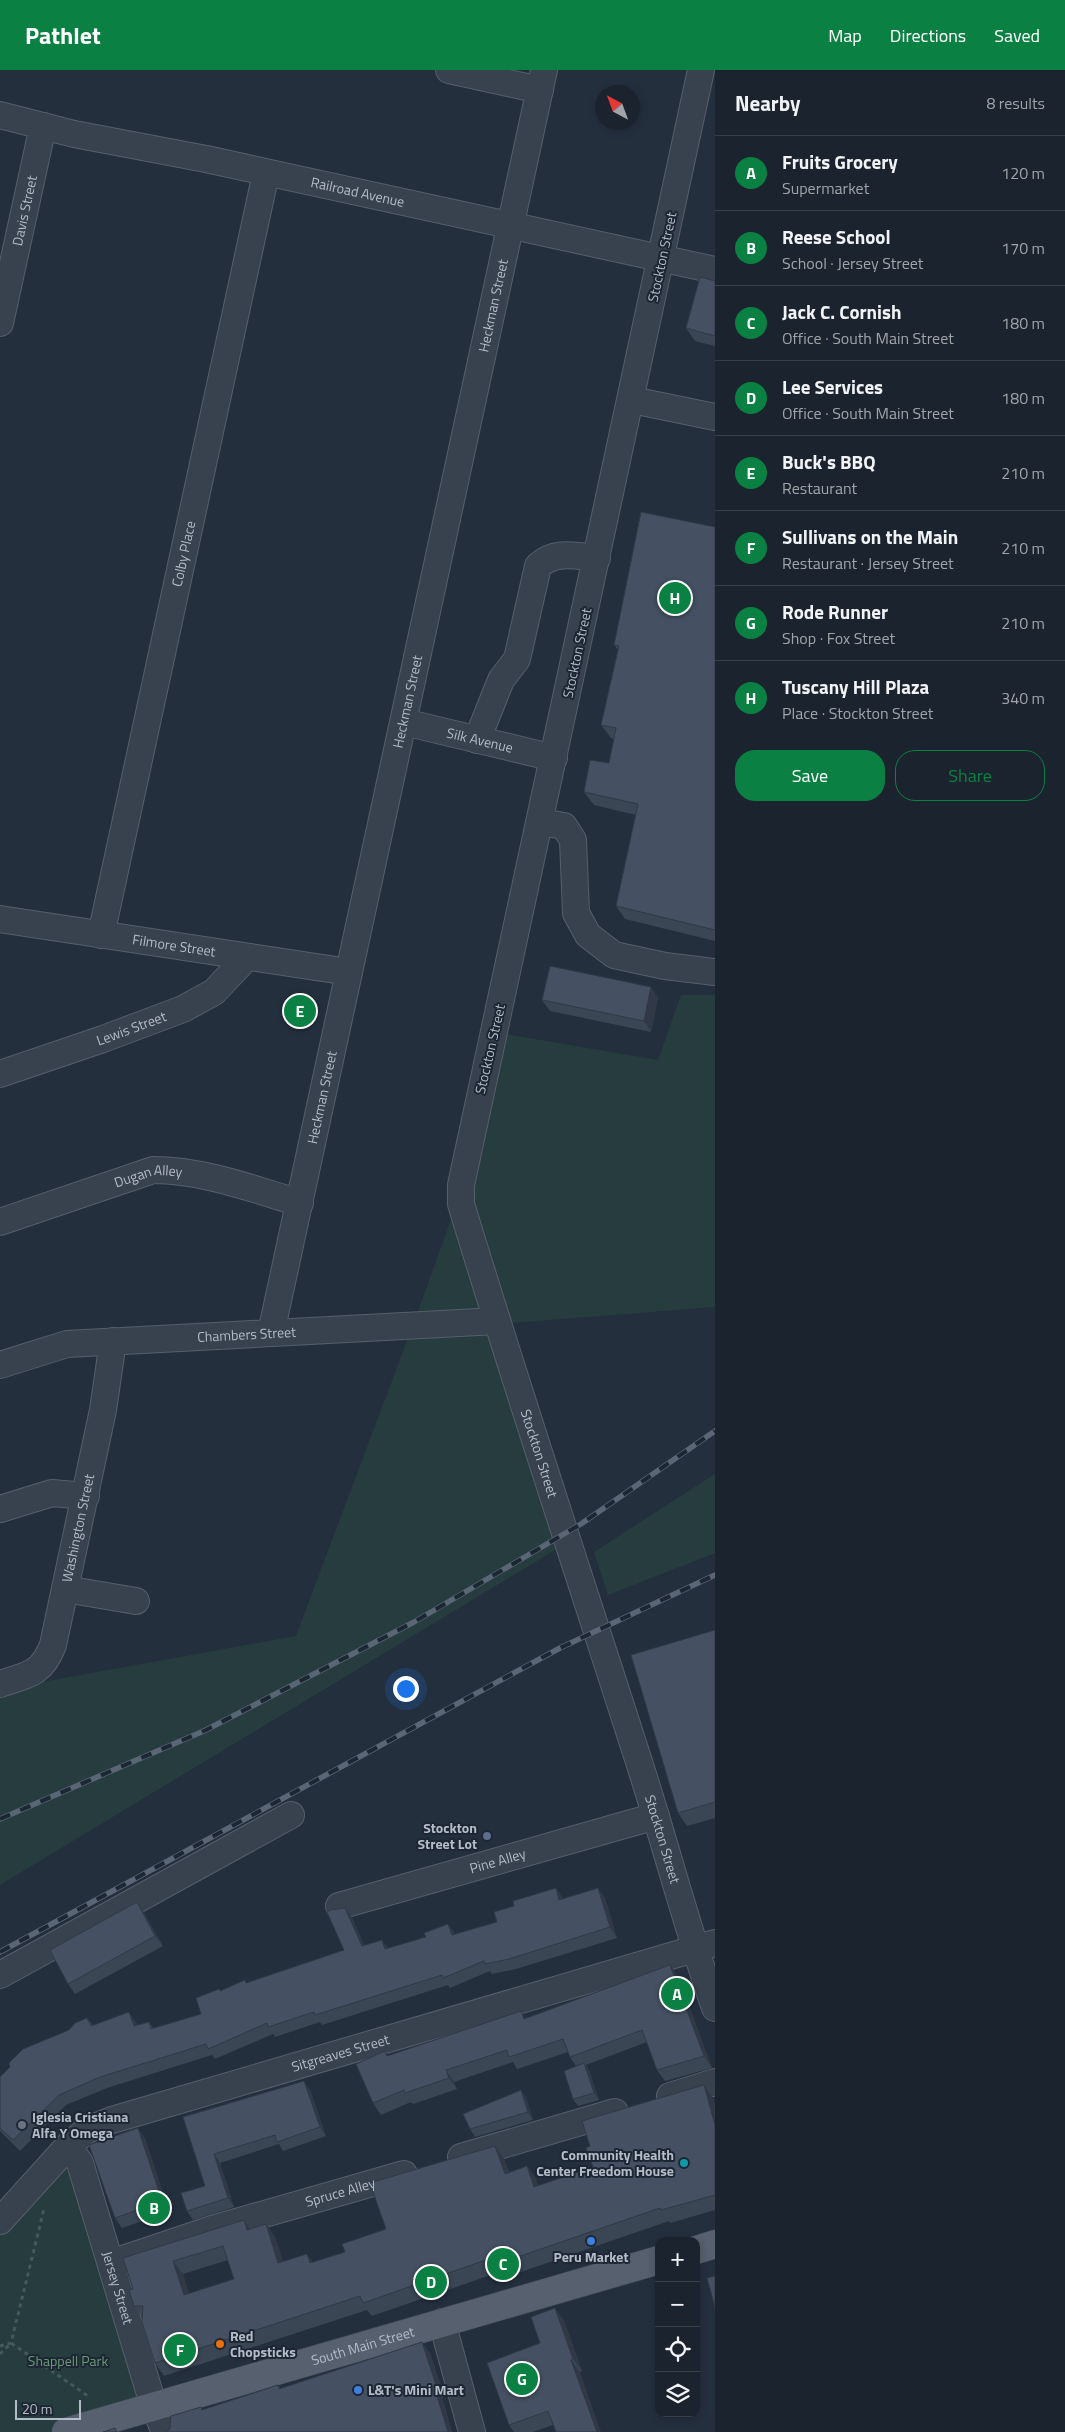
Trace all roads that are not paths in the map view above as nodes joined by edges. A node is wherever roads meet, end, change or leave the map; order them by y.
1 (450, 70) edge
2 (702, 70) edge
3 (542, 80) edge
4 (0, 115) edge
5 (43, 126) junction
6 (266, 173) junction
7 (512, 226) junction
8 (662, 259) junction
9 (715, 270) edge
10 (0, 323) edge
11 (632, 400) junction
12 (715, 417) edge
13 (597, 558) junction
14 (404, 722) junction
15 (477, 740) junction
16 (554, 758) junction
17 (540, 822) junction
18 (0, 919) edge
19 (101, 935) junction
20 (247, 957) junction
21 (349, 972) junction
22 (715, 972) edge
23 (0, 1074) edge
24 (300, 1203) junction
25 (0, 1222) edge
26 (497, 1321) junction
27 (271, 1333) junction
28 (113, 1341) junction
29 (0, 1365) edge
30 (86, 1496) junction
31 (0, 1509) edge
32 (65, 1589) junction
33 (136, 1601) dead end
34 (0, 1684) edge
35 (291, 1815) dead end
36 (656, 1816) junction
37 (339, 1906) dead end
38 (705, 1946) edge
39 (0, 1975) edge
40 (715, 2008) edge
41 (715, 2082) edge
42 (68, 2146) junction
43 (0, 2220) edge
44 (715, 2244) edge
45 (700, 2249) edge
46 (655, 2261) edge
47 (111, 2263) junction
48 (442, 2322) junction
49 (154, 2407) junction
50 (66, 2432) edge
51 (165, 2432) edge
52 (472, 2432) edge

1 - 3 street
2 - 8 street, Stockton Street
3 - 7 street, Heckman Street
4 - 5 street, Railroad Avenue
5 - 6 street, Railroad Avenue
5 - 10 street, Davis Street
6 - 7 street, Railroad Avenue
6 - 19 street, Colby Place
7 - 8 street, Railroad Avenue
7 - 14 street, Heckman Street
8 - 9 street, Railroad Avenue
8 - 11 street, Stockton Street
11 - 12 street
11 - 13 street, Stockton Street
13 - 15 street
13 - 16 street, Stockton Street
14 - 15 street, Silk Avenue
14 - 21 street, Heckman Street
15 - 16 street, Silk Avenue
16 - 17 street, Stockton Street
17 - 22 street
17 - 26 street, Stockton Street
18 - 19 street, Filmore Street
19 - 20 street, Filmore Street
20 - 21 street, Filmore Street
20 - 23 street, Lewis Street
21 - 24 street, Heckman Street
24 - 25 street, Dugan Alley
24 - 27 street, Heckman Street
26 - 27 street, Chambers Street
26 - 36 street, Stockton Street
27 - 28 street, Chambers Street
28 - 29 street, Chambers Street
28 - 30 street, Washington Street
30 - 31 street
30 - 32 street, Washington Street
32 - 33 street
32 - 34 street, Washington Street
35 - 39 street
36 - 37 street, Pine Alley
36 - 38 street, Stockton Street
38 - 40 street, Stockton Street
38 - 42 street, Sitgreaves Street
41 - 47 street, Spruce Alley
42 - 43 street, Sitgreaves Street
42 - 47 street, Jersey Street
44 - 45 main road
46 - 48 main road, South Main Street
47 - 49 street, Jersey Street
48 - 49 main road, South Main Street
48 - 52 street
49 - 50 main road, South Main Street
49 - 51 street, Jersey Street

